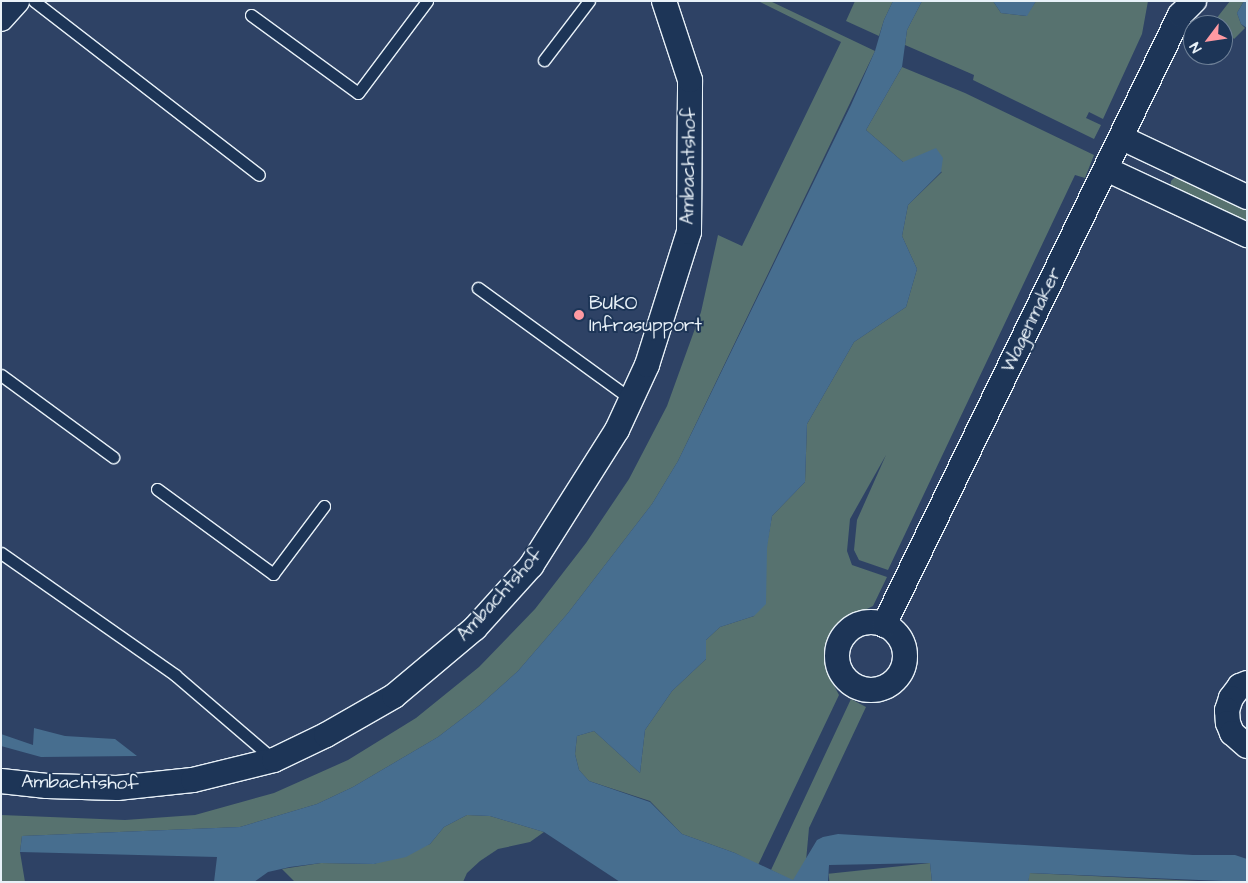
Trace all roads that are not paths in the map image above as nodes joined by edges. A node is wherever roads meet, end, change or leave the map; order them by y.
1 (17, 1) edge
2 (34, 1) edge
3 (427, 1) edge
4 (590, 1) edge
5 (664, 1) edge
6 (1184, 6) edge
7 (251, 15) dead end
8 (1, 19) edge
9 (544, 60) dead end
10 (1122, 138) junction
11 (1106, 169) junction
12 (260, 175) dead end
13 (1247, 197) edge
14 (1247, 235) edge
15 (478, 288) dead end
16 (1, 375) edge
17 (631, 400) junction
18 (113, 457) dead end
19 (157, 489) dead end
20 (324, 506) dead end
21 (1, 553) edge
22 (884, 625) dead end
23 (1247, 683) edge
24 (1247, 746) edge
25 (274, 760) junction
26 (1, 781) edge

1 - 8 street
2 - 12 lane
3 - 7 lane
4 - 9 lane
5 - 17 street, Ambachtshof
6 - 10 street, Wagenmaker
10 - 11 street, Wagenmaker
10 - 13 street
11 - 14 street
11 - 22 street, Wagenmaker
15 - 17 lane
16 - 18 lane
17 - 25 street, Ambachtshof
19 - 20 lane
21 - 25 lane
23 - 24 street
25 - 26 street, Ambachtshof

